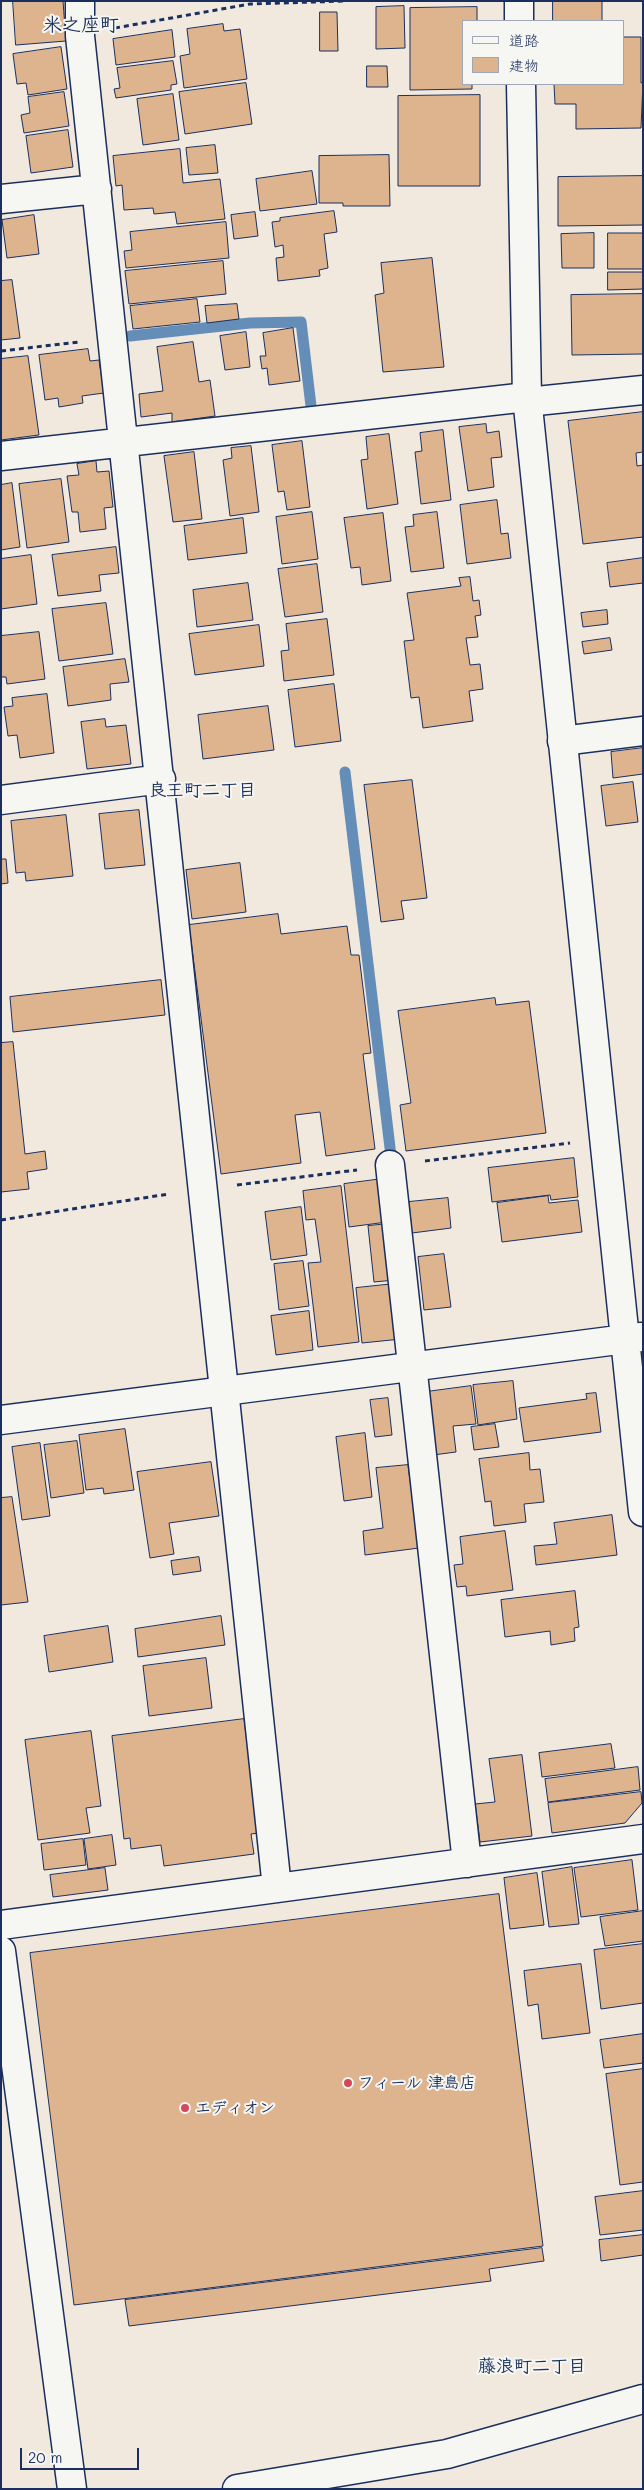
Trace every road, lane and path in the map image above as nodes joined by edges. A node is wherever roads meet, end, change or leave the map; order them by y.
1 (80, 1) edge
2 (345, 1) edge
3 (519, 1) edge
4 (519, 20) edge
5 (80, 36) junction
6 (520, 85) edge
7 (97, 189) junction
8 (1, 199) edge
9 (112, 339) junction
10 (1, 351) edge
11 (643, 390) edge
12 (527, 399) junction
13 (123, 442) junction
14 (1, 456) edge
15 (643, 731) edge
16 (562, 741) junction
17 (161, 779) junction
18 (1, 800) edge
19 (390, 1165) dead end
20 (203, 1189) junction
21 (1, 1220) edge
22 (633, 1338) edge
23 (412, 1367) junction
24 (224, 1391) junction
25 (1, 1420) edge
26 (643, 1512) edge
27 (643, 1839) edge
28 (467, 1863) junction
29 (277, 1888) junction
30 (1, 1925) edge
31 (1, 1951) edge
32 (643, 2399) edge
33 (72, 2489) edge
34 (237, 2489) edge

1 - 5 street
2 - 5 path
3 - 4 street
5 - 7 street
6 - 12 street
7 - 8 street
7 - 9 street
9 - 10 path
9 - 13 street
11 - 12 street
12 - 13 street
12 - 16 street
13 - 14 street
13 - 17 street
15 - 16 street
16 - 22 street
17 - 18 street
17 - 20 street
19 - 23 street
20 - 21 path
20 - 24 street
22 - 23 street
22 - 26 street
23 - 24 street
23 - 28 street
24 - 25 street
24 - 29 street
27 - 28 street
28 - 29 street
29 - 30 street
31 - 33 street
32 - 34 street

